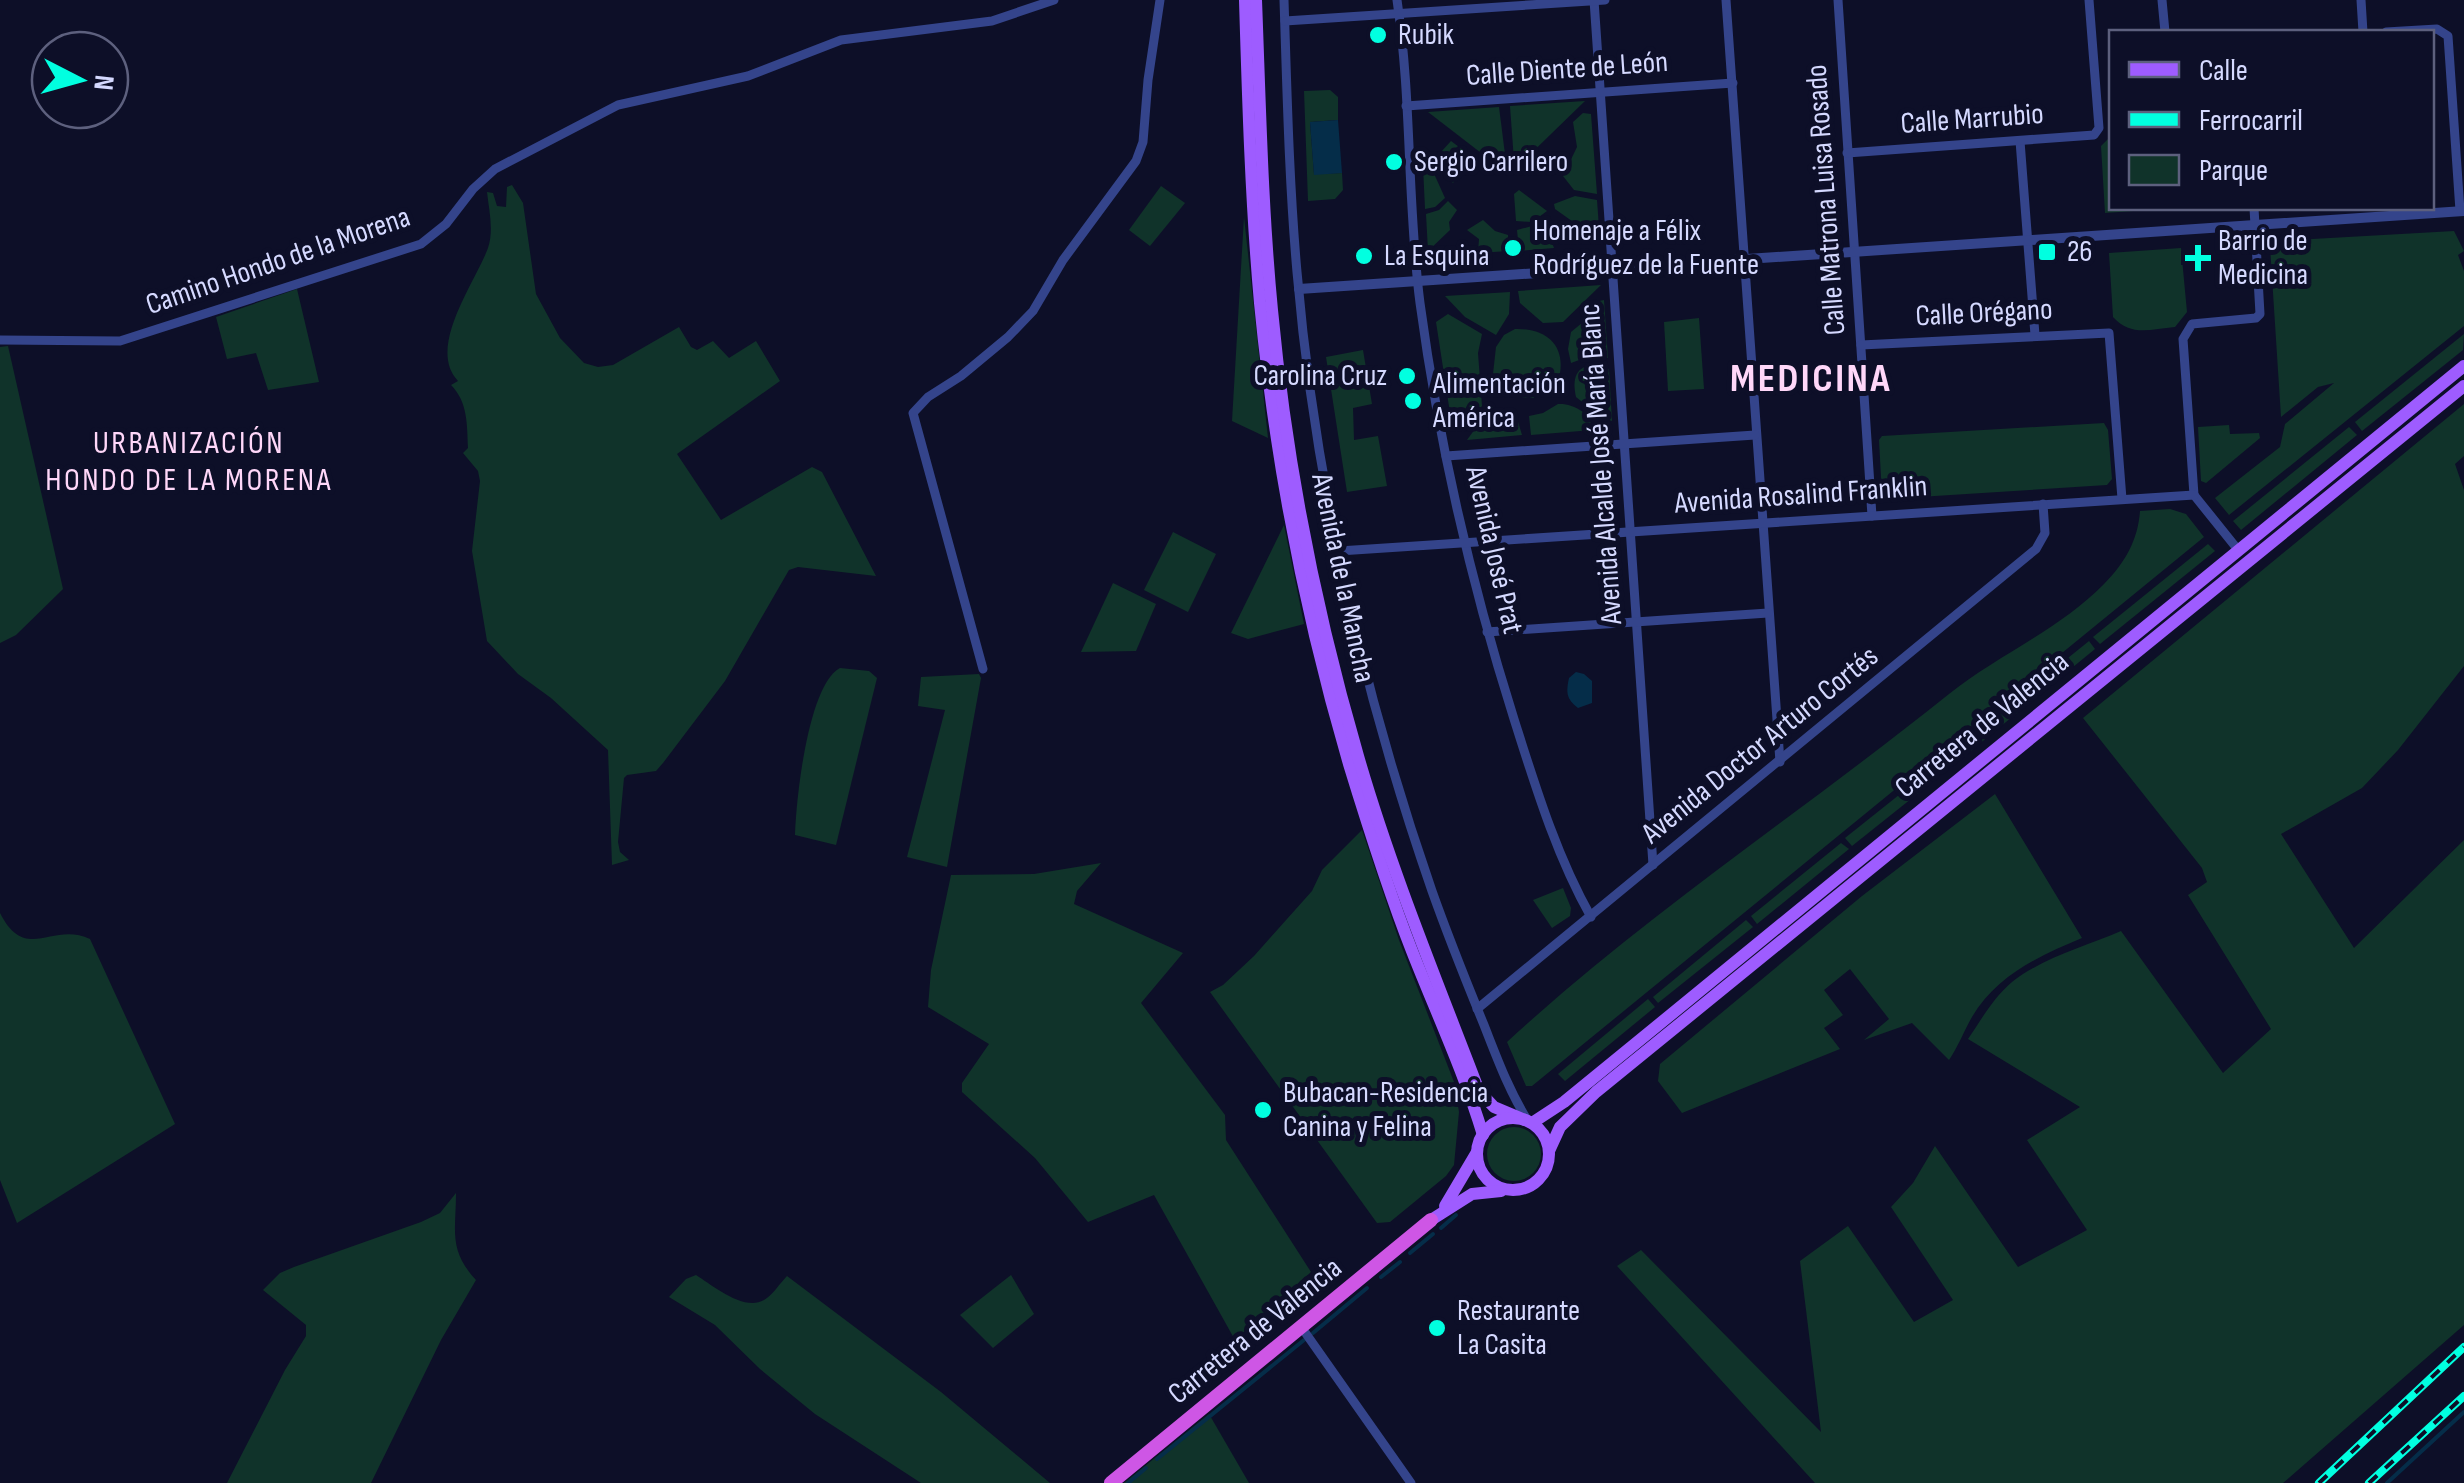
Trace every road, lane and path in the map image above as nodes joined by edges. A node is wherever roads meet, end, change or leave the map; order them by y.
1 (1054, 0) edge
2 (1160, 0) edge
3 (1245, 0) edge
4 (1256, 0) edge
5 (1284, 0) edge
6 (1397, 0) edge
7 (1594, 0) edge
8 (1605, 0) edge
9 (1726, 0) edge
10 (1838, 0) edge
11 (2089, 0) edge
12 (2162, 0) edge
13 (2362, 0) edge
14 (1399, 13) junction
15 (1285, 21) junction
16 (2165, 30) edge
17 (2364, 30) edge
18 (2434, 30) edge
19 (1732, 83) junction
20 (1600, 91) junction
21 (1406, 106) junction
22 (2020, 141) junction
23 (1848, 153) junction
24 (2254, 210) edge
25 (2462, 211) edge
26 (2375, 212) edge
27 (2255, 224) junction
28 (2028, 240) junction
29 (1855, 251) junction
30 (1744, 259) junction
31 (1612, 266) junction
32 (1418, 280) junction
33 (1298, 289) junction
34 (2034, 335) junction
35 (0, 340) edge
36 (1861, 346) junction
37 (2464, 366) edge
38 (2464, 386) edge
39 (1756, 435) junction
40 (1625, 443) junction
41 (1446, 456) junction
42 (2194, 494) junction
43 (2122, 499) junction
44 (2044, 504) junction
45 (1872, 516) junction
46 (1762, 523) junction
47 (1630, 532) junction
48 (1466, 542) junction
49 (1339, 551) junction
50 (2238, 551) junction
51 (1768, 614) junction
52 (1638, 621) junction
53 (1487, 632) junction
54 (983, 669) dead end
55 (1780, 762) junction
56 (1653, 865) junction
57 (1591, 917) junction
58 (1477, 1009) junction
59 (1529, 1122) junction
60 (1483, 1135) junction
61 (1549, 1151) junction
62 (1477, 1152) junction
63 (1516, 1190) junction
64 (1432, 1220) junction
65 (1302, 1328) junction
66 (1110, 1483) edge
67 (1411, 1483) edge

1 - 35 street, Camino Hondo de la Morena
2 - 54 street
3 - 60 main road, Avenida de la Mancha
4 - 59 main road, Avenida de la Mancha
5 - 15 street, Avenida de la Mancha
6 - 14 street, Avenida José Prat
7 - 8 street
7 - 14 street
7 - 20 street, Avenida Alcalde José María Blanc
9 - 19 street
10 - 23 street, Calle Matrona Luisa Rosado
11 - 22 street, Calle Marrubio
12 - 16 street
13 - 17 street
14 - 15 street
14 - 21 street, Avenida José Prat
15 - 33 street, Avenida de la Mancha
18 - 25 street
19 - 20 street, Calle Diente de León
19 - 30 street
20 - 21 street, Calle Diente de León
20 - 31 street, Avenida Alcalde José María Blanc
21 - 32 street, Avenida José Prat
22 - 23 street, Calle Marrubio
22 - 28 street
23 - 29 street, Calle Matrona Luisa Rosado
24 - 27 street
25 - 26 street
26 - 27 street
27 - 28 street
27 - 42 street
28 - 29 street
28 - 34 street
29 - 30 street
29 - 36 street, Calle Matrona Luisa Rosado
30 - 31 street
30 - 39 street
31 - 32 street
31 - 40 street, Avenida Alcalde José María Blanc
32 - 33 street
32 - 41 street, Avenida José Prat
33 - 49 street, Avenida de la Mancha
34 - 36 street, Calle Orégano
34 - 43 street, Calle Orégano
36 - 45 street, Calle Matrona Luisa Rosado
37 - 50 main road, Carretera de Valencia
38 - 61 main road, Carretera de Valencia
39 - 40 street
39 - 46 street
40 - 41 street
40 - 47 street, Avenida Alcalde José María Blanc
41 - 48 street, Avenida José Prat
42 - 43 street, Avenida Rosalind Franklin
42 - 50 street
43 - 44 street, Avenida Rosalind Franklin
44 - 45 street, Avenida Rosalind Franklin
44 - 55 street, Avenida Doctor Arturo Cortés
45 - 46 street, Avenida Rosalind Franklin
46 - 47 street, Avenida Rosalind Franklin
46 - 51 street
47 - 48 street, Avenida Rosalind Franklin
47 - 52 street, Avenida Alcalde José María Blanc
48 - 49 street, Avenida Rosalind Franklin
48 - 53 street, Avenida José Prat
49 - 58 street, Avenida de la Mancha
50 - 59 main road, Carretera de Valencia
51 - 52 street
51 - 55 street
52 - 53 street
52 - 56 street, Avenida Alcalde José María Blanc
53 - 57 street, Avenida José Prat
55 - 56 street, Avenida Doctor Arturo Cortés
56 - 57 street, Avenida Doctor Arturo Cortés
57 - 58 street, Avenida Doctor Arturo Cortés
58 - 59 street, Avenida de la Mancha
59 - 60 main road
59 - 61 main road
60 - 62 main road
61 - 63 main road
62 - 63 main road
62 - 64 main road, Carretera de Valencia
63 - 64 main road, Carretera de Valencia
64 - 65 highway, Carretera de Valencia
65 - 66 highway, Carretera de Valencia
65 - 67 street

